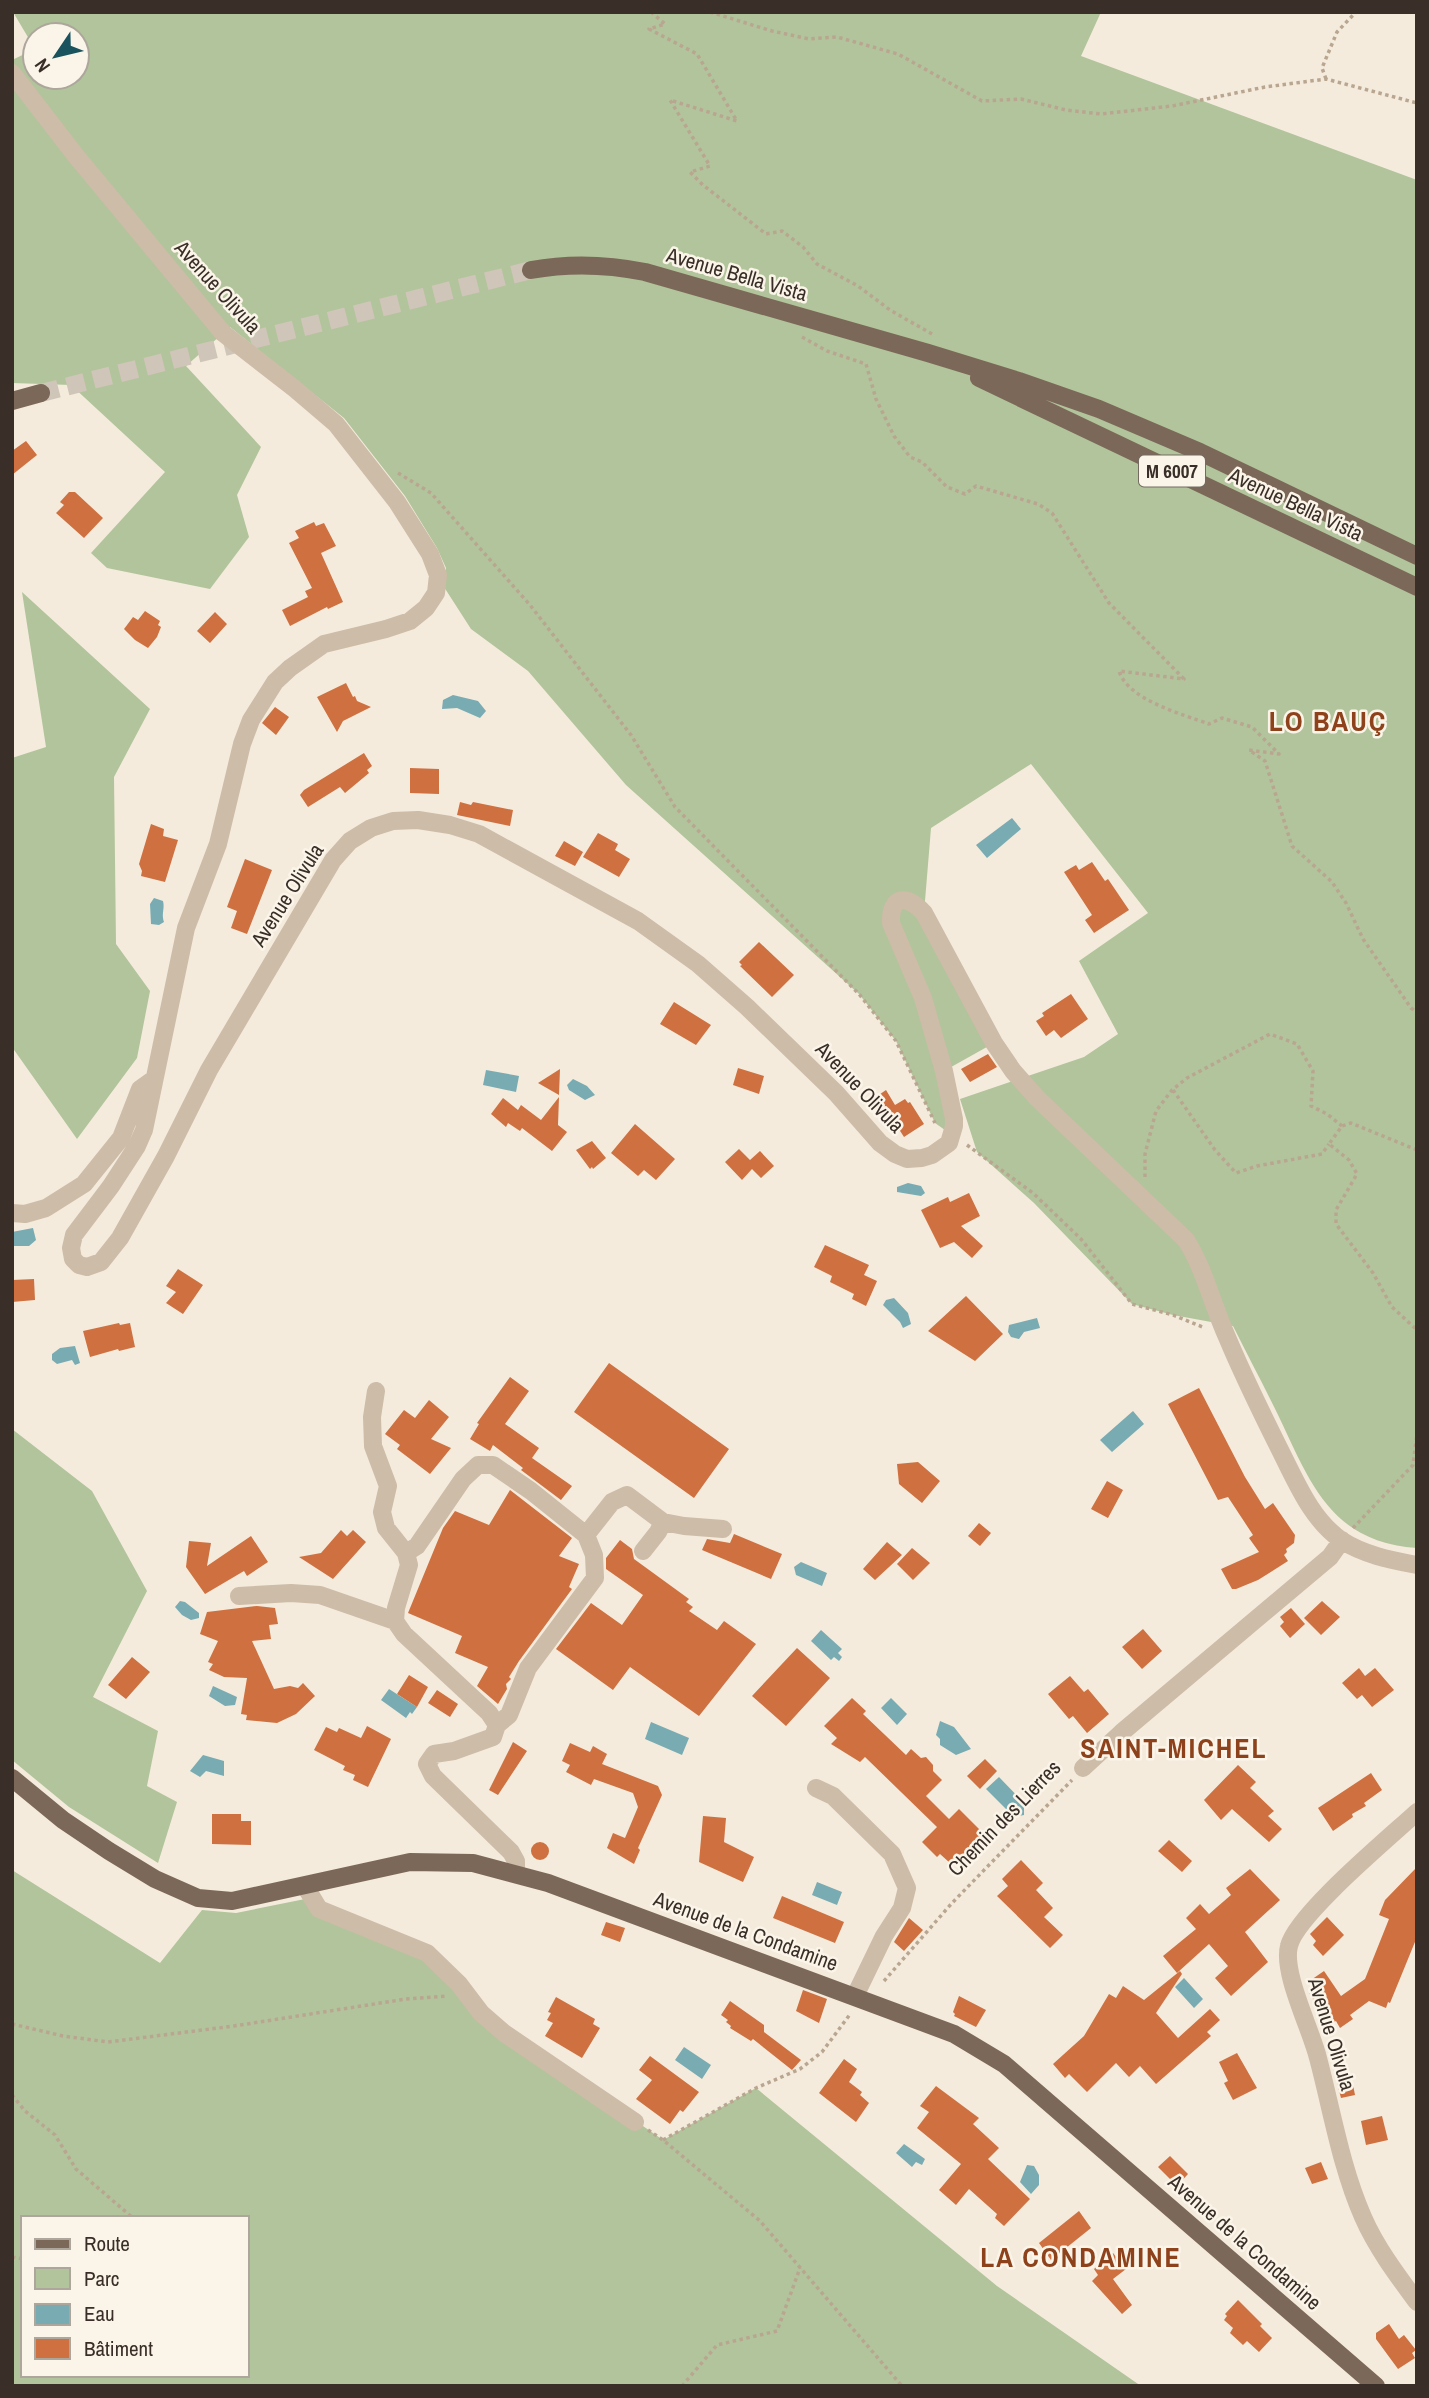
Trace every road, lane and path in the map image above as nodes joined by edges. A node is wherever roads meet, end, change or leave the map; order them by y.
1 (651, 12) edge
2 (710, 12) edge
3 (1356, 12) edge
4 (12, 73) edge
5 (1326, 79) junction
6 (1417, 103) edge
7 (531, 270) tunnel mouth
8 (799, 336) dead end
9 (928, 353) junction
10 (41, 393) tunnel mouth
11 (12, 401) edge
12 (388, 467) dead end
13 (1417, 556) edge
14 (1417, 587) edge
15 (1417, 1012) edge
16 (154, 1079) junction
17 (1172, 1090) junction
18 (1342, 1126) junction
19 (952, 1135) junction
20 (1329, 1144) junction
21 (1417, 1150) edge
22 (1146, 1199) junction
23 (12, 1213) edge
24 (1417, 1330) edge
25 (1226, 1336) junction
26 (376, 1391) dead end
27 (1417, 1434) edge
28 (663, 1522) junction
29 (723, 1529) dead end
30 (586, 1535) junction
31 (1342, 1540) junction
32 (642, 1551) dead end
33 (406, 1553) junction
34 (1417, 1565) edge
35 (239, 1596) dead end
36 (395, 1621) junction
37 (497, 1725) junction
38 (1083, 1768) joint
39 (12, 1778) edge
40 (816, 1788) dead end
41 (1417, 1812) edge
42 (516, 1873) junction
43 (306, 1886) junction
44 (458, 1984) junction
45 (861, 1998) junction
46 (12, 2024) edge
47 (12, 2095) edge
48 (635, 2122) joint
49 (663, 2140) junction
50 (131, 2216) edge
51 (800, 2268) junction
52 (1417, 2302) edge
53 (682, 2386) edge
54 (902, 2386) edge
55 (1376, 2386) edge

1 - 9 path
2 - 5 path
3 - 5 path
4 - 16 street, Avenue Olivula
5 - 6 path
7 - 9 main road, Avenue Bella Vista / M 6007
8 - 15 path
9 - 13 main road, Avenue Bella Vista / M 6007
9 - 14 main road, Avenue Bella Vista / M 6007
10 - 11 main road
12 - 19 path
16 - 19 street, Avenue Olivula
16 - 23 street
17 - 18 path
17 - 20 path
17 - 22 path
18 - 20 path
18 - 21 path
19 - 22 street
19 - 25 path
20 - 24 path
22 - 25 street
25 - 31 street
26 - 33 street
27 - 31 path
28 - 29 street
28 - 30 street
28 - 32 street
30 - 33 street
30 - 37 street
31 - 34 street
31 - 38 street, Chemin des Lierres
33 - 36 street
35 - 36 street
36 - 37 street
37 - 42 street
38 - 45 path, Chemin des Lierres
39 - 43 main road, Avenue de la Condamine
40 - 45 street
41 - 52 street, Avenue Olivula
42 - 43 main road, Avenue de la Condamine
42 - 45 main road, Avenue de la Condamine
43 - 44 street
44 - 46 path
44 - 48 street
45 - 49 path, Chemin des Lierres
45 - 55 main road, Avenue de la Condamine
47 - 50 path
48 - 49 path
49 - 51 path
51 - 53 path
51 - 54 path

